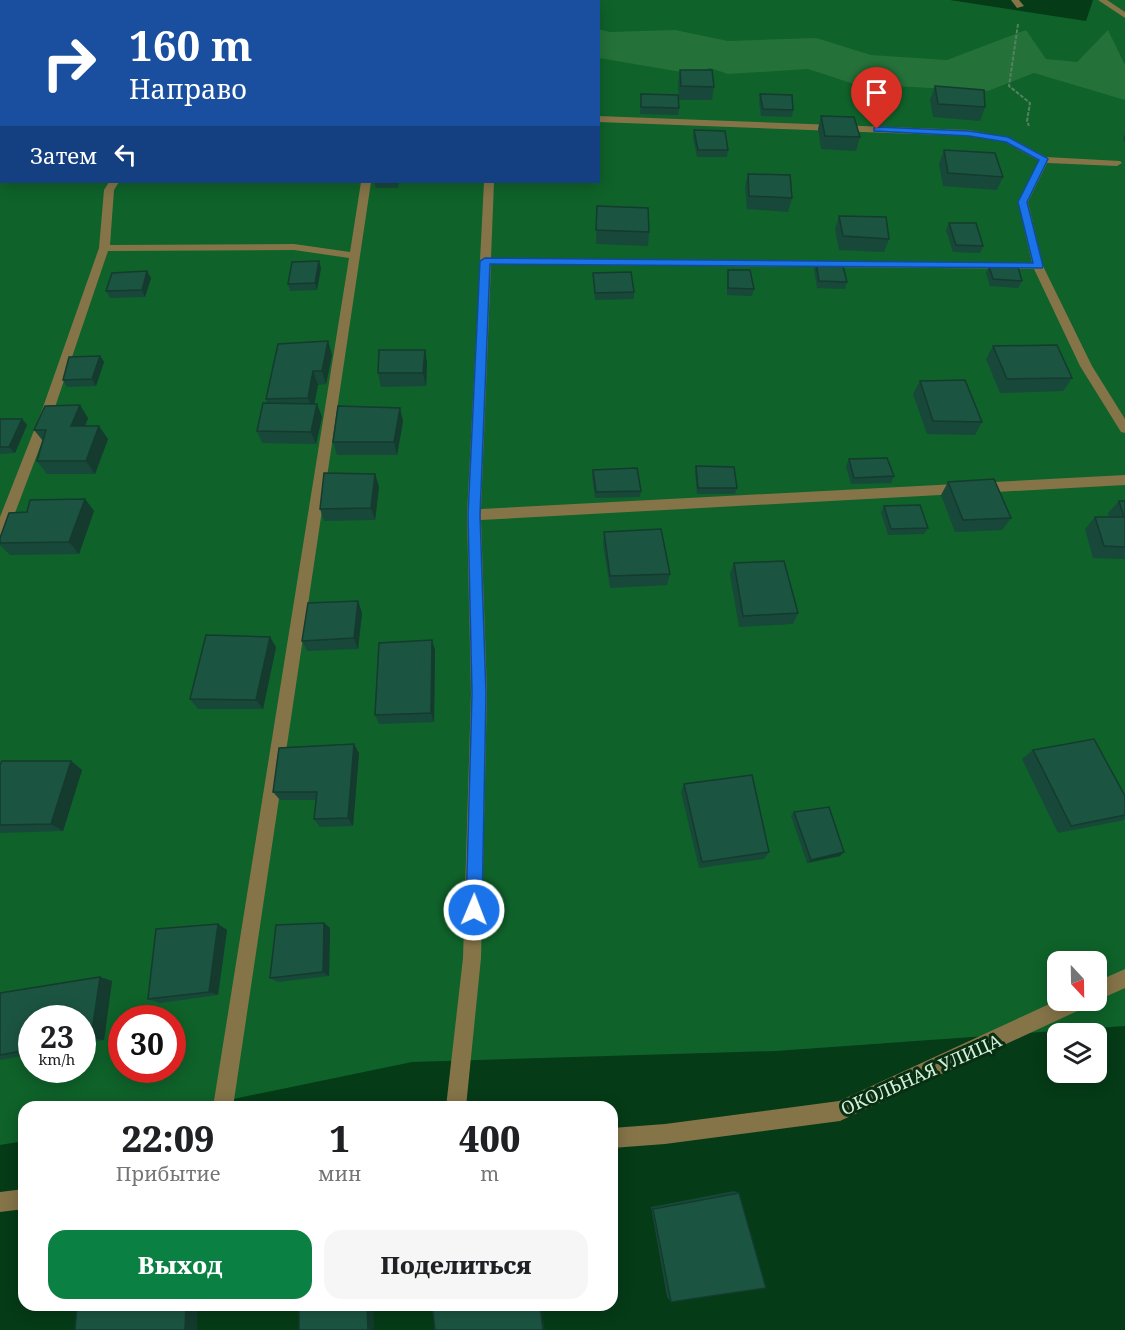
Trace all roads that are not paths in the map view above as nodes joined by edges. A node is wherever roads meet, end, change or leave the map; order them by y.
1 (1102, 0) edge
2 (1125, 15) edge
3 (600, 118) edge
4 (1044, 159) junction
5 (1116, 163) dead end
6 (113, 183) edge
7 (366, 183) edge
8 (489, 183) edge
9 (104, 248) junction
10 (354, 256) junction
11 (485, 261) junction
12 (1038, 266) junction
13 (1125, 429) edge
14 (1125, 480) edge
15 (474, 515) junction
16 (0, 534) edge
17 (1125, 978) edge
18 (1107, 987) edge
19 (1055, 1011) edge
20 (224, 1101) edge
21 (457, 1101) edge
22 (618, 1138) edge
23 (18, 1200) edge
24 (0, 1202) edge

1 - 2 street
3 - 4 street
4 - 5 street
4 - 12 street
6 - 9 street
7 - 10 street
8 - 11 street
9 - 10 street
9 - 16 street
10 - 20 street
11 - 12 street
11 - 15 street
12 - 13 street
14 - 15 street
15 - 21 street
17 - 18 street
19 - 22 street, ОКОЛЬНАЯ УЛИЦА
23 - 24 street

